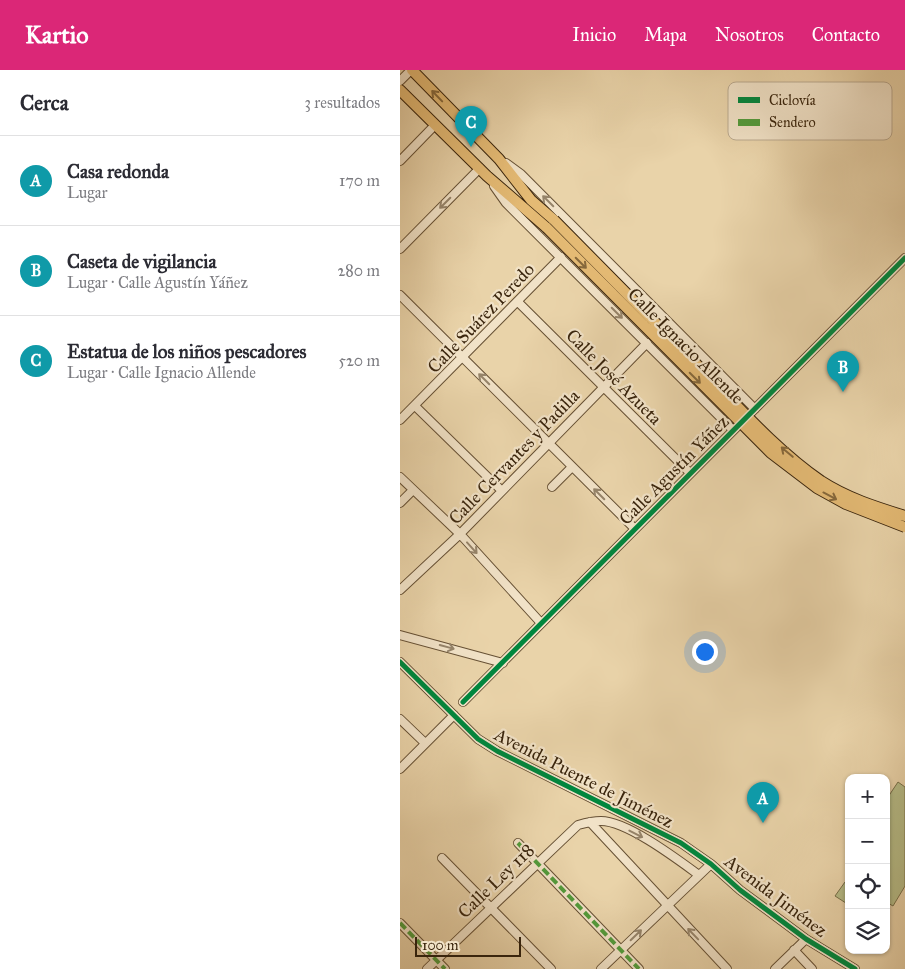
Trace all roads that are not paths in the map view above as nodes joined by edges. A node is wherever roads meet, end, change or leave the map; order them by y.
1 (411, 70) edge
2 (400, 81) edge
3 (400, 90) edge
4 (435, 125) junction
5 (499, 159) junction
6 (400, 161) edge
7 (483, 172) junction
8 (551, 224) junction
9 (400, 249) edge
10 (561, 257) junction
11 (905, 258) edge
12 (400, 295) edge
13 (518, 302) junction
14 (647, 343) junction
15 (462, 358) junction
16 (603, 387) junction
17 (415, 406) junction
18 (755, 409) junction
19 (400, 420) edge
20 (733, 430) junction
21 (548, 444) junction
22 (572, 467) junction
23 (690, 473) junction
24 (400, 477) edge
25 (552, 487) dead end
26 (413, 490) junction
27 (502, 490) junction
28 (400, 503) edge
29 (905, 516) edge
30 (905, 527) edge
31 (634, 528) junction
32 (460, 534) junction
33 (400, 590) edge
34 (540, 623) junction
35 (400, 635) edge
36 (400, 662) edge
37 (503, 663) junction
38 (463, 702) dead end
39 (454, 715) junction
40 (400, 719) edge
41 (425, 743) junction
42 (400, 769) edge
43 (590, 822) junction
44 (518, 843) dead end
45 (681, 843) joint
46 (442, 858) dead end
47 (536, 863) junction
48 (711, 864) junction
49 (700, 875) junction
50 (666, 906) junction
51 (491, 907) junction
52 (400, 923) edge
53 (806, 939) junction
54 (621, 950) junction
55 (794, 950) junction
56 (436, 960) junction
57 (426, 969) edge
58 (445, 969) edge
59 (551, 969) edge
60 (601, 969) edge
61 (639, 969) edge
62 (727, 969) edge
63 (774, 969) edge
64 (812, 969) edge
65 (855, 969) edge

1 - 2 street
5 -> 1 main road, Calle Ignacio Allende
3 - 4 main road, Calle Ignacio Allende
4 - 6 street
4 - 7 main road, Calle Ignacio Allende
5 - 8 main road, Calle Ignacio Allende
18 -> 5 street, Calle Ignacio Allende
7 - 8 main road, Calle Ignacio Allende
7 -> 9 street
7 - 10 street, Calle Ignacio Allende
29 -> 8 main road, Calle Ignacio Allende, bridge
8 -> 30 main road, Calle Ignacio Allende, bridge
10 - 13 street, Calle Suárez Peredo
10 -> 14 street, Calle Ignacio Allende
11 - 18 street, Calle Agustín Yáñez
12 - 15 street
13 - 15 street, Calle Suárez Peredo
13 - 16 street, Calle José Azueta
14 - 16 street, Calle Cervantes y Padilla
14 - 20 street, Calle Ignacio Allende
15 - 17 street, Calle Suárez Peredo
21 -> 15 street
16 - 21 street, Calle Cervantes y Padilla
16 - 23 street, Calle José Azueta
17 - 19 street, Calle Suárez Peredo
17 - 27 street
18 - 20 street, Calle Agustín Yáñez
20 - 23 street, Calle Agustín Yáñez
21 - 22 street
21 - 27 street, Calle Cervantes y Padilla
22 - 25 street
31 -> 22 street
23 - 31 street, Calle Agustín Yáñez
24 - 26 street
26 - 28 street
26 - 32 street
27 - 32 street, Calle Cervantes y Padilla
31 - 34 street, Calle Agustín Yáñez
32 - 33 street, Calle Cervantes y Padilla
32 -> 34 street
34 - 37 street, Calle Agustín Yáñez
35 -> 37 street
36 - 39 street, Avenida Puente de Jiménez
37 - 38 street, Calle Agustín Yáñez
39 - 41 street
39 - 45 street, Avenida Puente de Jiménez
40 - 41 street
41 - 42 street
43 - 47 street, Calle Ley 118
43 -> 49 street
43 - 50 street
44 - 47 street
45 - 48 street, Avenida Jiménez
46 - 51 street
47 - 51 street, Calle Ley 118
47 - 54 street
48 - 49 street
48 - 53 street, Avenida Jiménez
49 - 50 street
54 -> 50 street
62 -> 50 street
51 - 56 street, Calle Ley 118
51 - 59 street
52 - 56 street
53 - 55 street
53 - 65 street, Avenida Jiménez
54 - 60 street
54 - 61 street
55 - 63 street
55 - 64 street
56 - 57 street, Calle Ley 118
56 - 58 street

